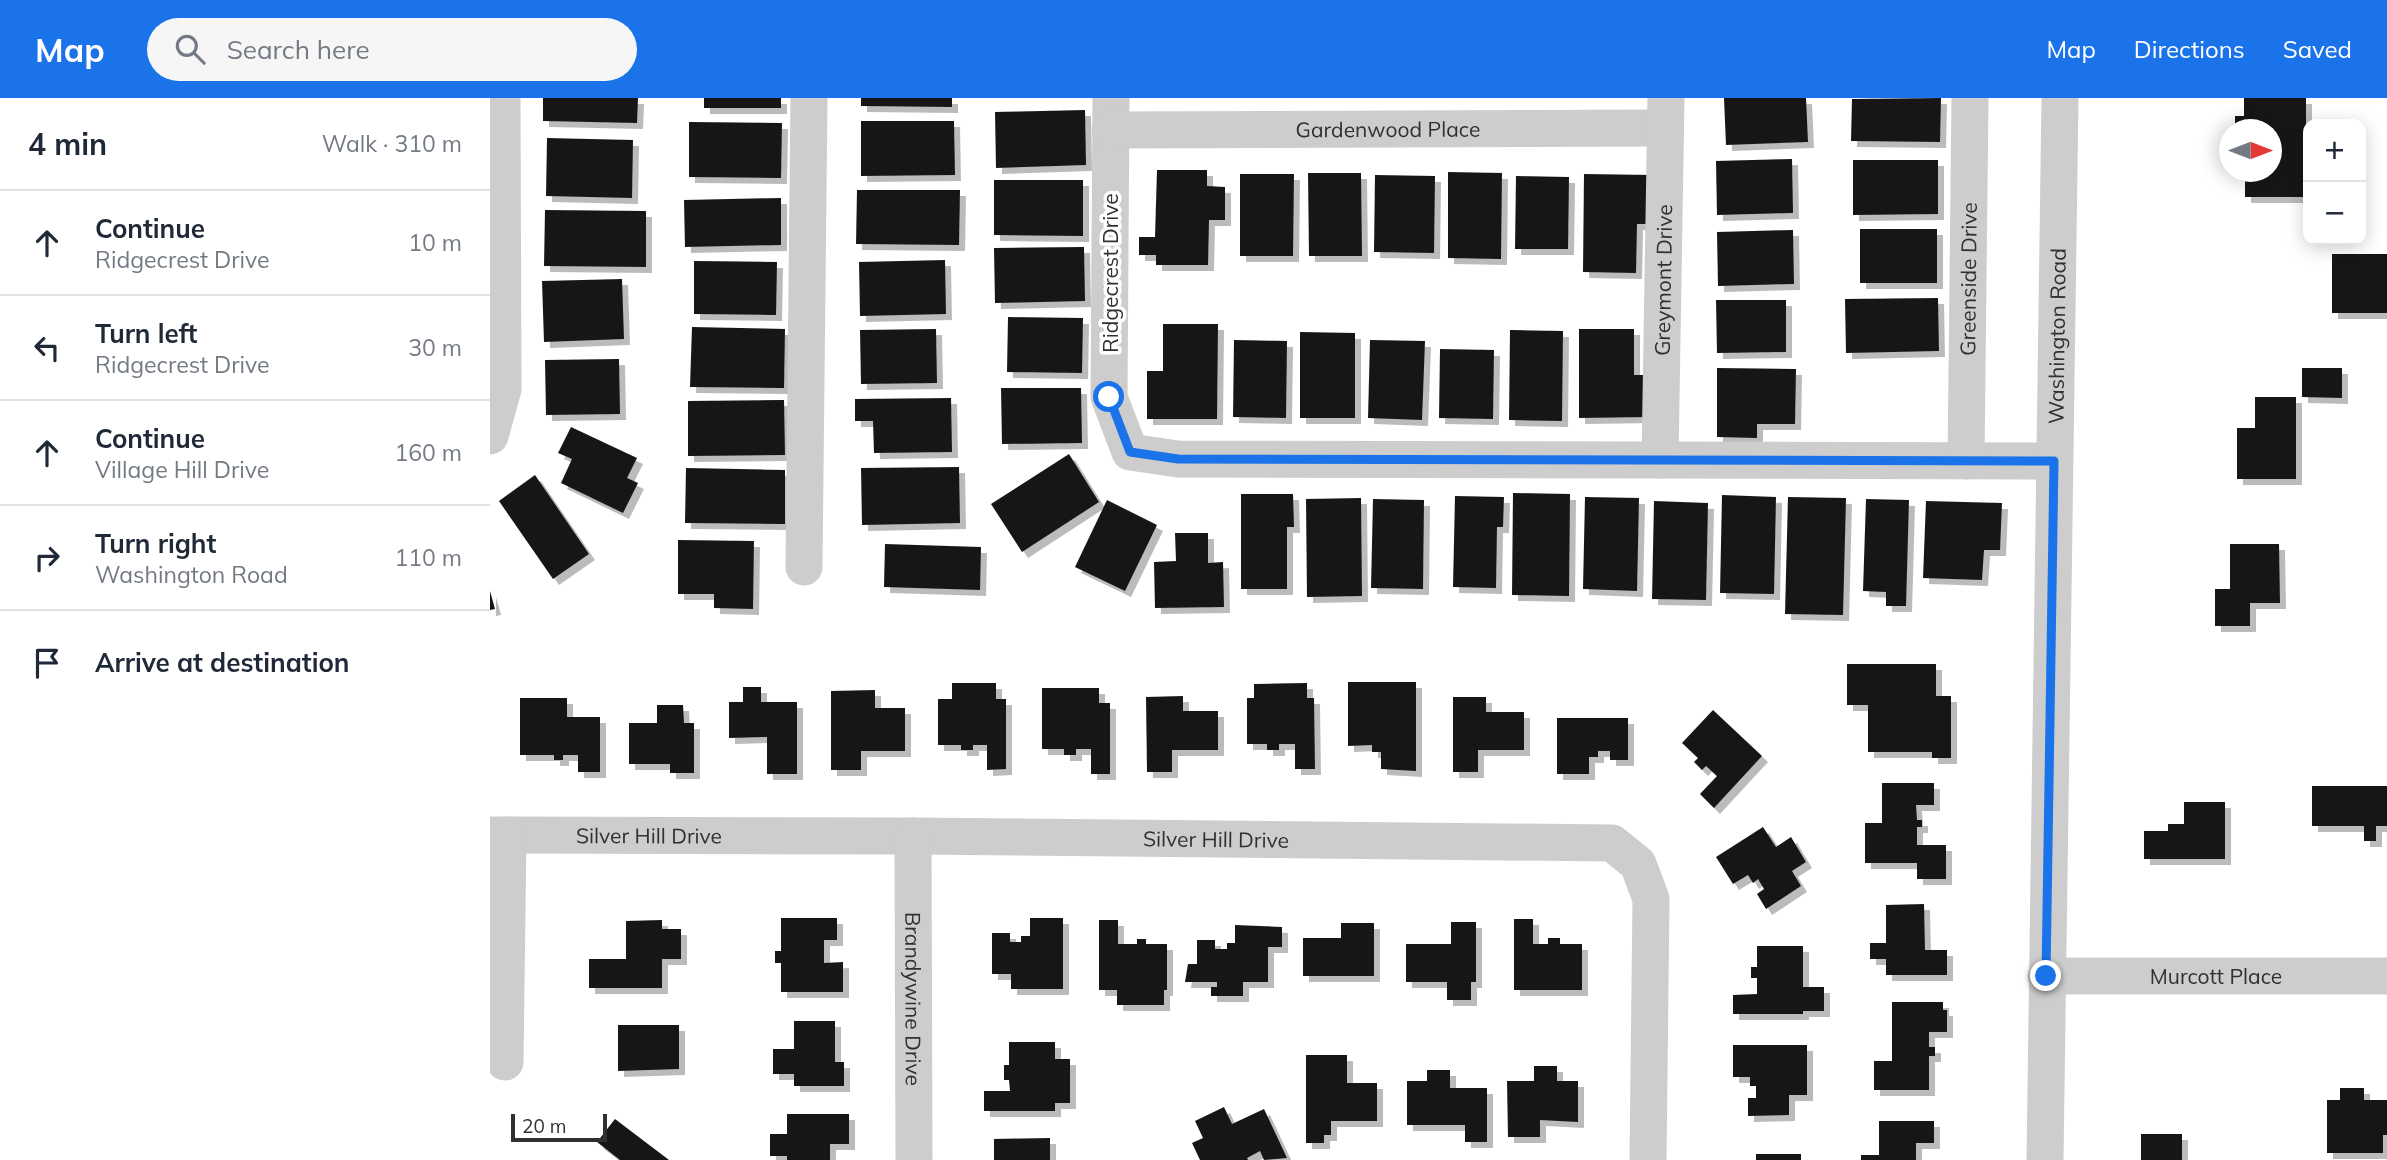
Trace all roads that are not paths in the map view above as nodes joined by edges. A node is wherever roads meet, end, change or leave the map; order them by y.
1 (502, 98) edge
2 (809, 98) edge
3 (1970, 98) edge
4 (2060, 98) edge
5 (1665, 113) edge
6 (1110, 114) edge
7 (490, 436) edge
8 (1660, 460) junction
9 (1966, 461) junction
10 (2054, 461) junction
11 (804, 568) dead end
12 (499, 835) edge
13 (913, 836) junction
14 (2046, 976) junction
15 (2387, 976) edge
16 (505, 1062) dead end
17 (914, 1160) edge
18 (1648, 1160) edge
19 (2045, 1160) edge

1 - 7 street
2 - 11 street
3 - 9 street, Greenside Drive
4 - 10 street, Washington Road
5 - 6 street, Gardenwood Place
5 - 8 street, Greymont Drive
6 - 8 street, Ridgecrest Drive
8 - 9 street
9 - 10 street
10 - 14 street, Washington Road
12 - 13 street, Silver Hill Drive
12 - 16 street
13 - 17 street, Brandywine Drive
13 - 18 street, Silver Hill Drive
14 - 15 street, Murcott Place
14 - 19 street, Washington Road

